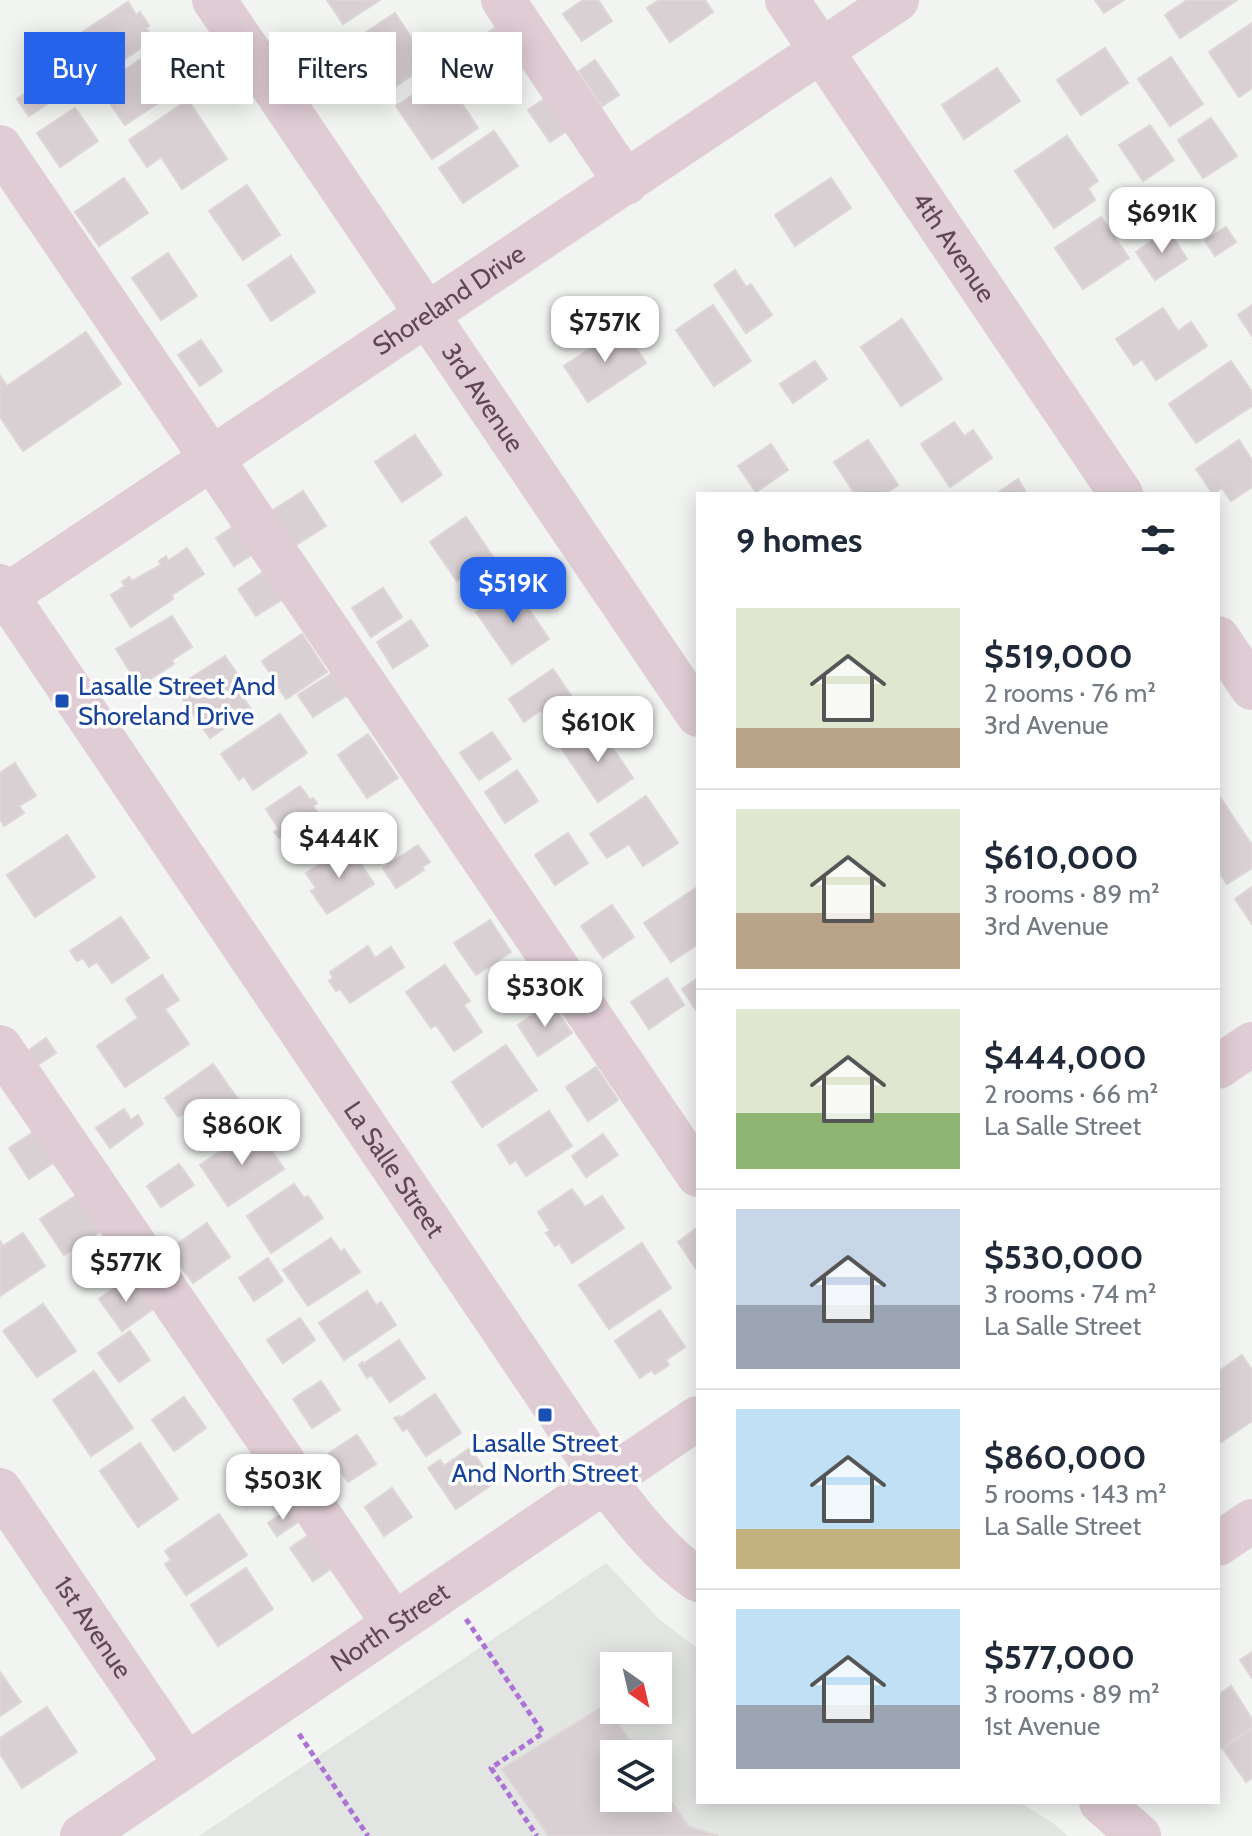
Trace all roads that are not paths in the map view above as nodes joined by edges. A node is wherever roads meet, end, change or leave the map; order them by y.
1 (214, 0) edge
2 (503, 0) edge
3 (787, 0) edge
4 (897, 0) edge
5 (821, 51) junction
6 (0, 147) edge
7 (626, 183) junction
8 (427, 314) junction
9 (211, 460) junction
10 (1120, 492) edge
11 (2, 594) edge
12 (1220, 641) edge
13 (1252, 688) edge
14 (696, 712) edge
15 (1252, 1044) edge
16 (0, 1047) edge
17 (1220, 1066) edge
18 (696, 1172) edge
19 (696, 1419) edge
20 (605, 1481) junction
21 (0, 1490) edge
22 (1252, 1521) edge
23 (1220, 1543) edge
24 (696, 1579) edge
25 (394, 1624) junction
26 (186, 1764) junction
27 (1103, 1804) edge
28 (82, 1836) edge
29 (1139, 1836) edge

1 - 8 street, 3rd Avenue
2 - 7 street
3 - 5 street, 4th Avenue
4 - 5 street, Shoreland Drive
5 - 7 street, Shoreland Drive
5 - 10 street, 4th Avenue
6 - 9 street
7 - 8 street, Shoreland Drive
8 - 9 street, Shoreland Drive
8 - 14 street, 3rd Avenue
9 - 11 street, Shoreland Drive
9 - 18 street
11 - 20 street, La Salle Street
12 - 13 street
15 - 17 street
16 - 25 street
19 - 20 street, North Street
20 - 24 street, La Salle Street
20 - 25 street, North Street
21 - 26 street, 1st Avenue
22 - 23 street
25 - 26 street, North Street
26 - 28 street, North Street
27 - 29 street

